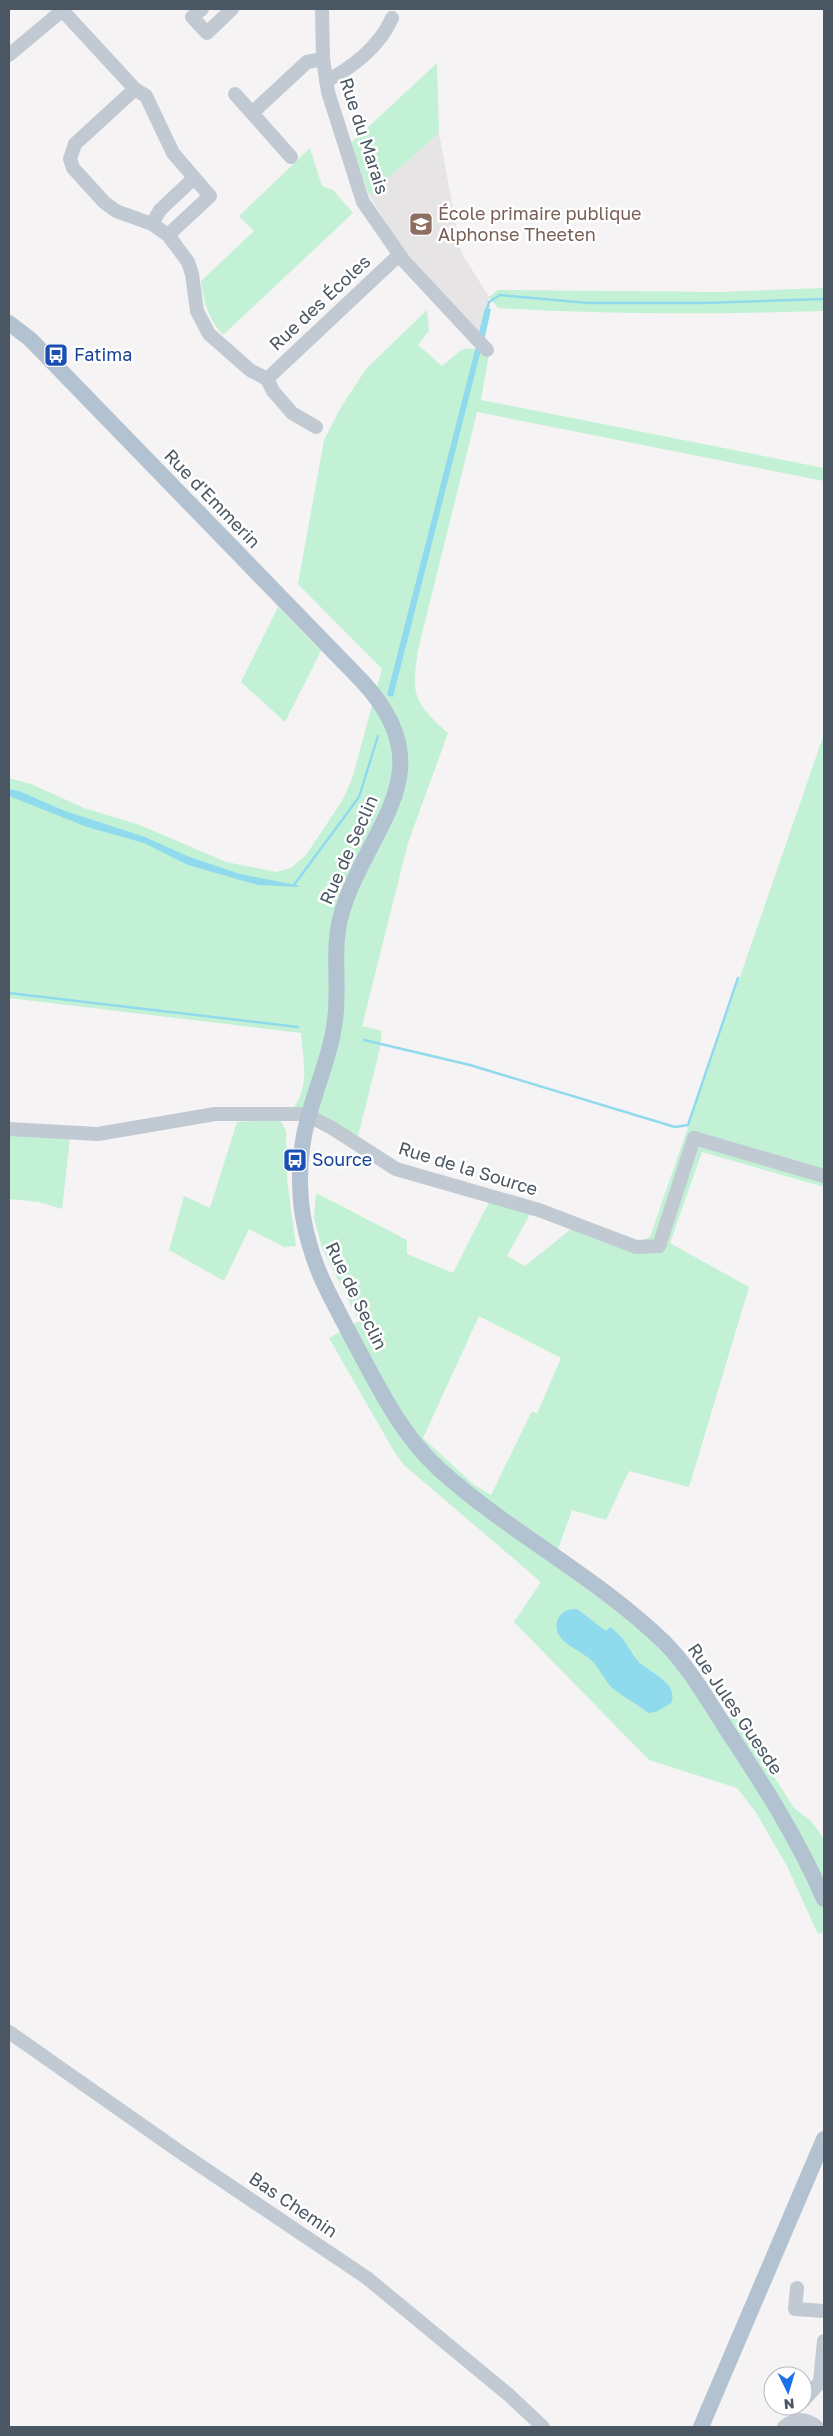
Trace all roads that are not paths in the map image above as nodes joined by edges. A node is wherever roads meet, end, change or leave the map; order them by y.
1 (202, 9) edge
2 (232, 9) edge
3 (322, 9) edge
4 (63, 10) edge
5 (392, 18) dead end
6 (9, 55) edge
7 (323, 58) junction
8 (326, 81) junction
9 (135, 90) junction
10 (235, 94) dead end
11 (252, 113) junction
12 (291, 158) dead end
13 (194, 178) junction
14 (152, 224) junction
15 (168, 235) junction
16 (399, 255) junction
17 (9, 323) edge
18 (486, 349) dead end
19 (267, 379) junction
20 (316, 426) dead end
21 (382, 707) joint
22 (308, 1117) junction
23 (9, 1129) edge
24 (824, 1176) edge
25 (639, 1620) joint
26 (774, 1802) junction
27 (824, 1873) edge
28 (824, 1899) edge
29 (9, 2032) edge
30 (824, 2127) edge
31 (824, 2139) edge
32 (811, 2166) junction
33 (797, 2288) dead end
34 (824, 2311) edge
35 (824, 2341) edge
36 (813, 2390) edge
37 (790, 2424) edge
38 (543, 2427) edge
39 (701, 2427) edge
40 (816, 2427) edge

1 - 2 street
3 - 7 street, Rue du Marais
4 - 6 street
4 - 9 street
5 - 8 street
7 - 8 street, Rue du Marais
7 - 11 street
8 - 16 street, Rue du Marais
9 - 13 street
9 - 14 street
10 - 11 street
11 - 12 street
13 - 14 street
13 - 15 street
14 - 15 street
15 - 19 street
16 - 18 street, Rue du Marais
16 - 19 street, Rue des Écoles
17 - 21 main road, Rue d'Emmerin
19 - 20 street
21 - 22 main road, Rue de Seclin
22 - 23 street, Rue de la Source
22 - 24 street, Rue de la Source
22 - 25 main road, Rue de Seclin
25 - 26 main road, Rue Jules Guesde
26 - 27 main road, Rue Jules Guesde
26 - 28 main road, Rue Jules Guesde
29 - 38 street, Bas Chemin
30 - 32 main road
31 - 32 main road
32 - 39 main road
33 - 34 street
35 - 36 street
37 - 40 street

